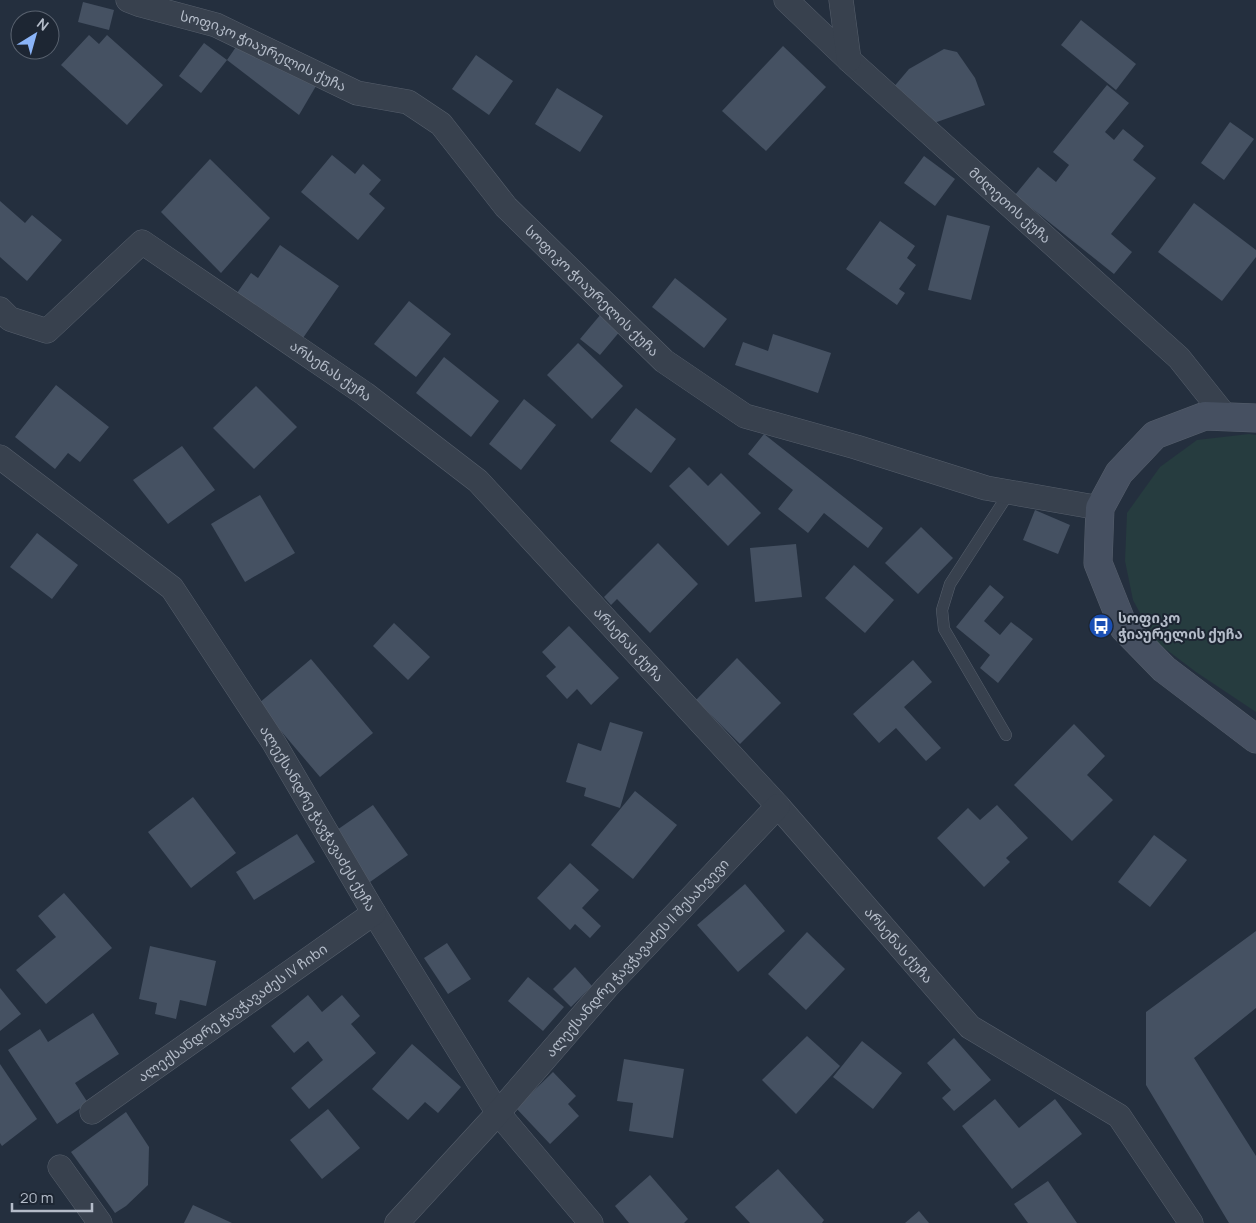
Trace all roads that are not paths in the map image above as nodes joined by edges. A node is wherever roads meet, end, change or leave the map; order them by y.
1 (128, 0) edge
2 (786, 0) edge
3 (841, 0) edge
4 (849, 60) junction
5 (3, 320) edge
6 (1226, 417) junction
7 (1256, 418) edge
8 (0, 456) edge
9 (1009, 493) junction
10 (1100, 508) junction
11 (1006, 735) dead end
12 (1256, 739) edge
13 (778, 806) junction
14 (374, 913) junction
15 (92, 1112) dead end
16 (498, 1113) junction
17 (60, 1168) dead end
18 (100, 1223) edge
19 (397, 1223) edge
20 (591, 1223) edge
21 (1191, 1223) edge

1 - 9 street, სოფიკო ჭიაურელის ქუჩა
2 - 4 street, მძლეთის ქუჩა
3 - 4 street
4 - 6 street, მძლეთის ქუჩა
5 - 13 street, არსენას ქუჩა
6 - 7 main road
6 - 10 main road
8 - 14 street, ალექსანდრე ჭავჭავაძეს ქუჩა
9 - 10 street, სოფიკო ჭიაურელის ქუჩა
9 - 11 lane
10 - 12 main road
13 - 16 street, ალექსანდრე ჭავჭავაძეს II შესახვევი
13 - 21 street, არსენას ქუჩა
14 - 15 street, ალექსანდრე ჭავჭავაძეს IV ჩიხი
14 - 16 street, ალექსანდრე ჭავჭავაძეს ქუჩა
16 - 19 street, ალექსანდრე ჭავჭავაძეს II შესახვევი
16 - 20 street, ალექსანდრე ჭავჭავაძეს ქუჩა
17 - 18 street

